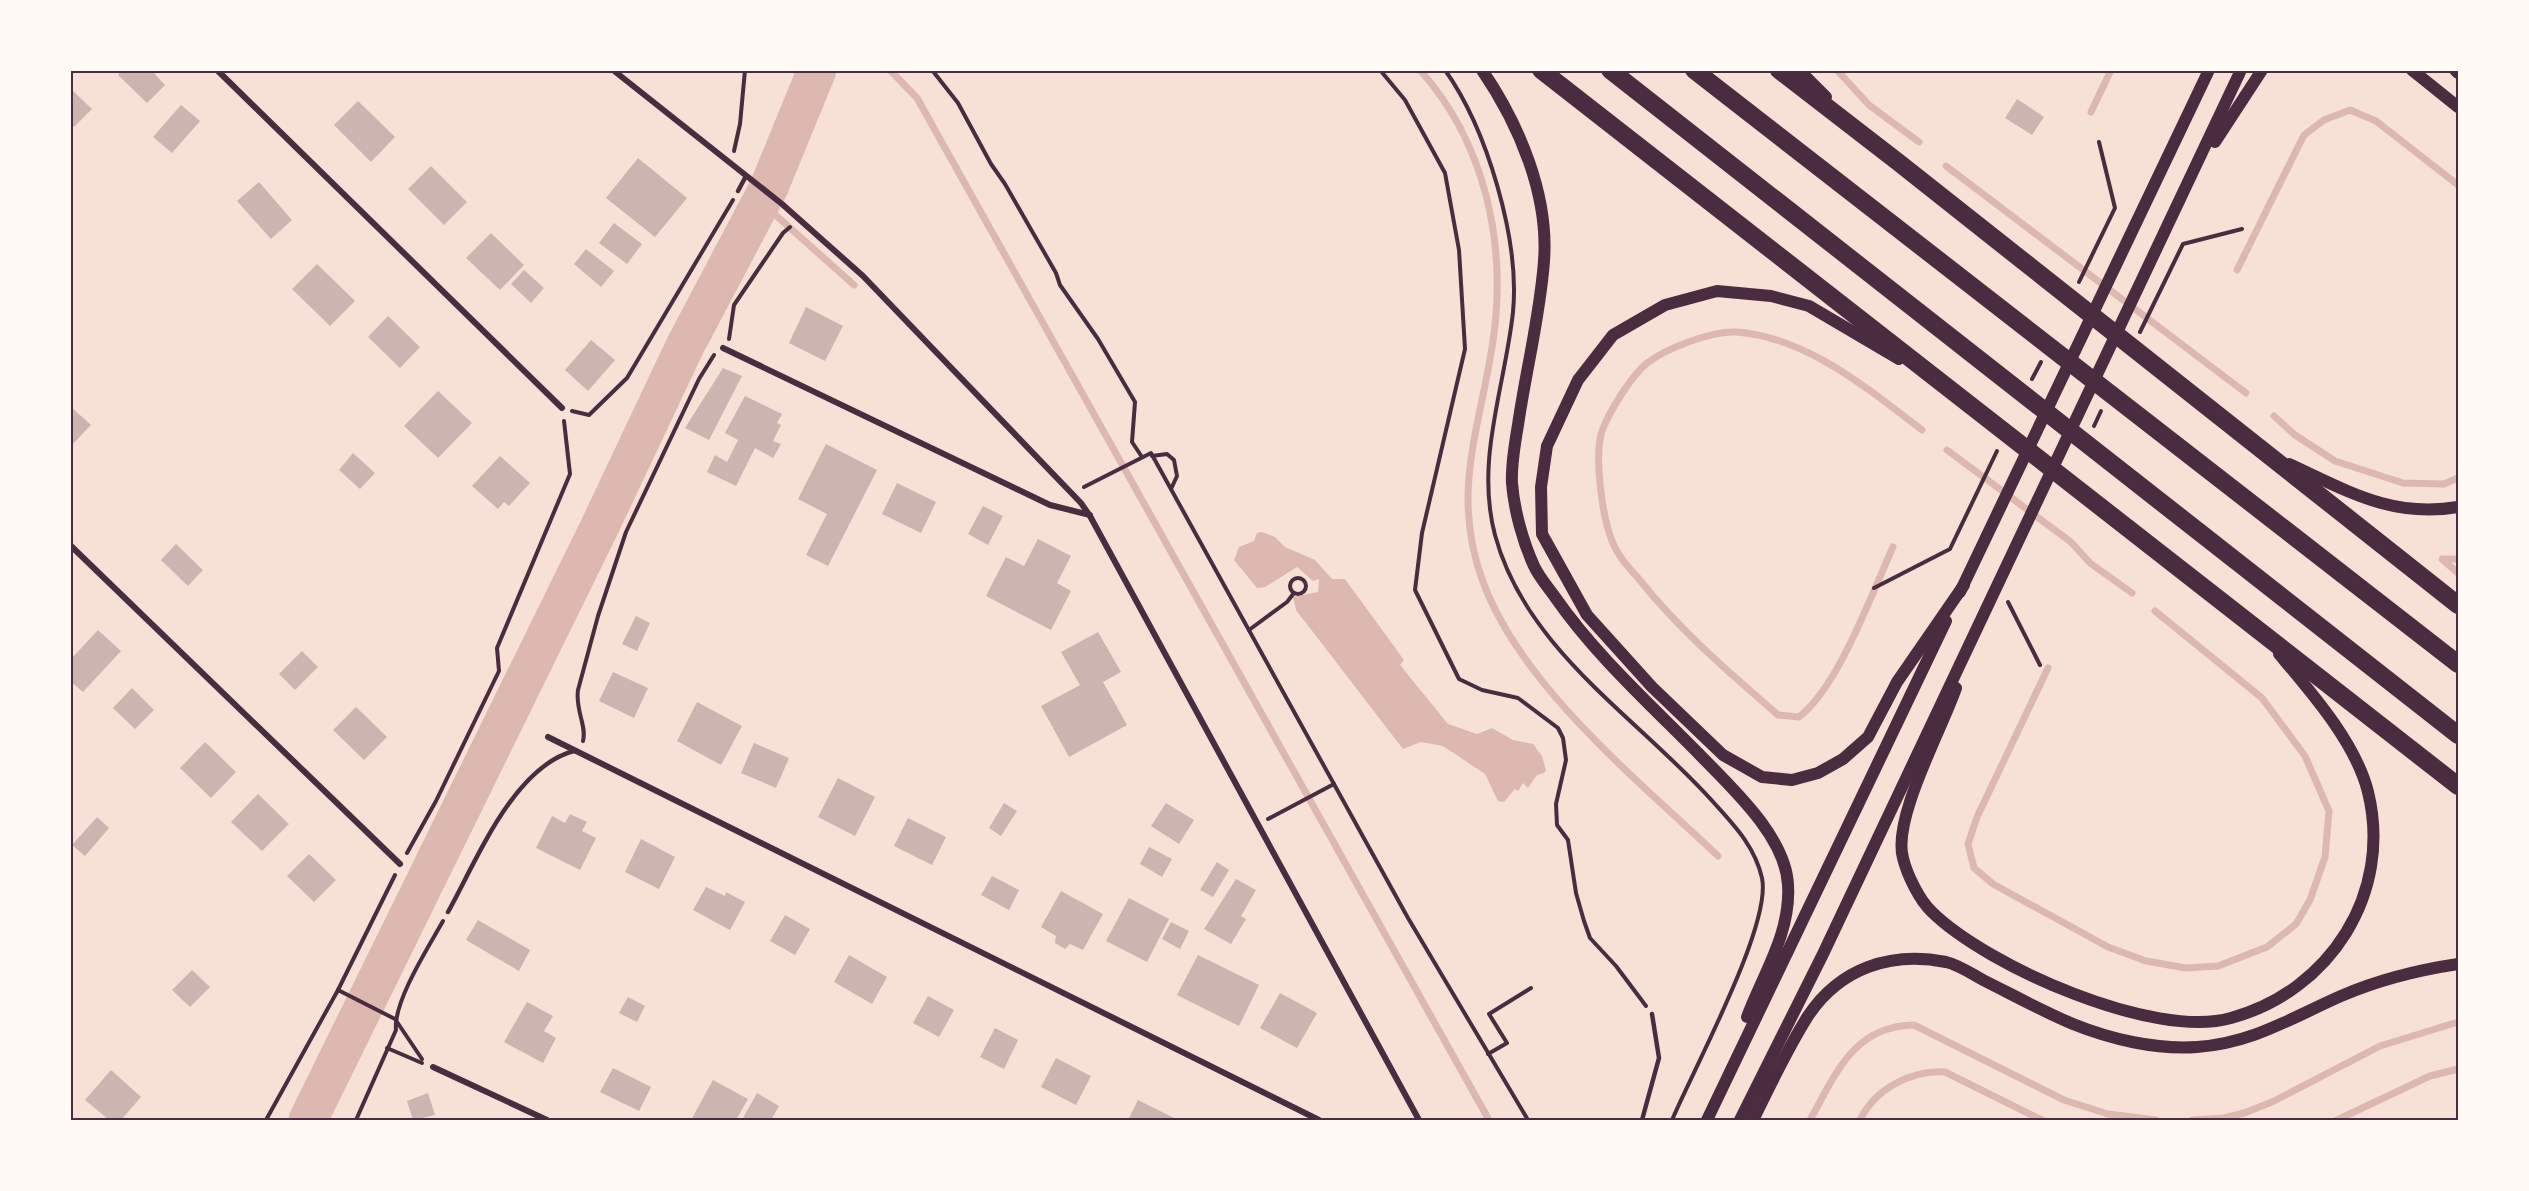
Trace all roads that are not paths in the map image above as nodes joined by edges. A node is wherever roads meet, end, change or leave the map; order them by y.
1 (217, 70) edge
2 (613, 70) edge
3 (1482, 70) edge
4 (1541, 70) edge
5 (1610, 70) edge
6 (1694, 70) edge
7 (1779, 70) edge
8 (1799, 70) edge
9 (2204, 70) edge
10 (2209, 70) edge
11 (2241, 70) edge
12 (2262, 70) edge
13 (2412, 70) edge
14 (2195, 100) junction
15 (2458, 107) edge
16 (1898, 162) junction
17 (746, 176) junction
18 (738, 191) road end
19 (2185, 192) junction
20 (723, 348) road end
21 (1967, 402) junction
22 (563, 410) road end
23 (2274, 458) junction
24 (2458, 507) edge
25 (1090, 516) junction
26 (70, 545) edge
27 (1964, 585) junction
28 (2458, 605) edge
29 (1977, 629) junction
30 (2265, 637) junction
31 (2458, 664) edge
32 (2458, 735) edge
33 (548, 737) dead end
34 (578, 748) junction
35 (2458, 786) edge
36 (400, 864) road end
37 (448, 912) road end
38 (2458, 964) edge
39 (1652, 1014) road end
40 (1740, 1051) junction
41 (433, 1067) road end
42 (547, 1120) edge
43 (1318, 1120) edge
44 (1419, 1120) edge
45 (1642, 1120) edge
46 (1707, 1120) edge
47 (1740, 1120) edge
48 (1753, 1120) edge

1 - 22 street
2 - 17 street
3 - 40 main road
4 - 21 highway
5 - 32 highway
6 - 31 highway
7 - 16 highway
8 - 16 main road
9 - 14 main road
10 - 14 main road
11 - 19 main road
12 - 19 main road
13 - 15 main road
14 - 27 main road
16 - 23 highway
17 - 18 lane
17 - 25 street
19 - 29 main road
20 - 25 street
21 - 27 main road
21 - 30 highway
23 - 24 main road
23 - 28 highway
25 - 44 street
26 - 36 street
27 - 40 main road
29 - 30 main road
29 - 47 main road
30 - 35 highway
33 - 34 street
34 - 37 lane
34 - 43 street
38 - 48 main road
39 - 45 lane
40 - 46 main road
41 - 42 street

